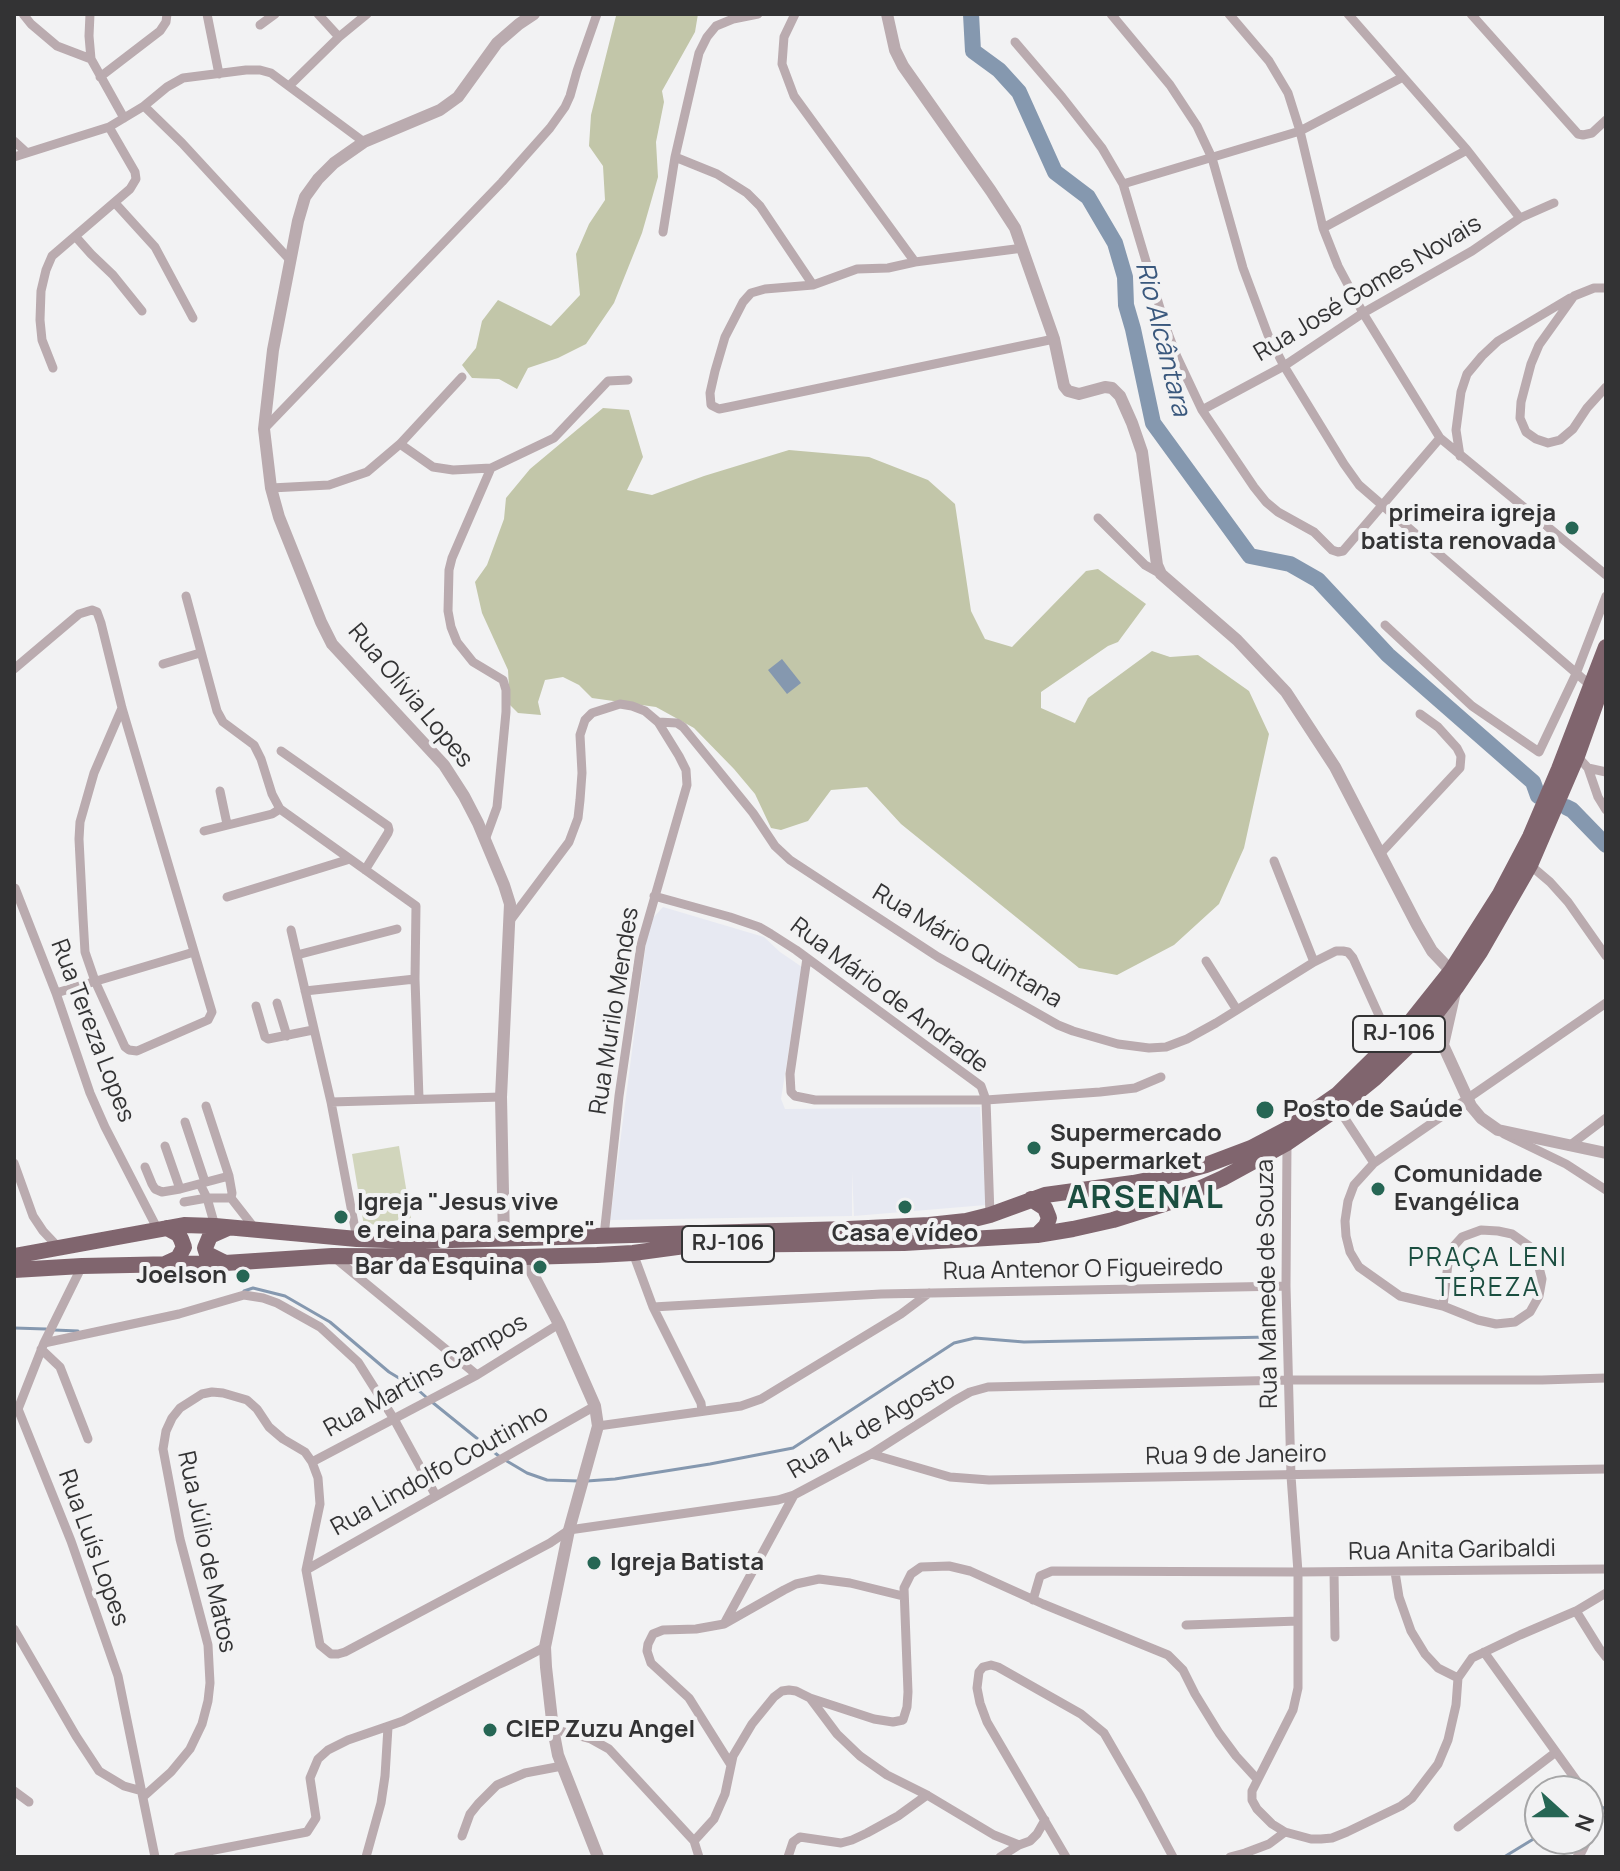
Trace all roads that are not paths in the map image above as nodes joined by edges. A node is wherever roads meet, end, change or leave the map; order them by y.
1 (23, 14) edge
2 (90, 14) edge
3 (167, 14) edge
4 (207, 14) edge
5 (275, 14) edge
6 (318, 14) edge
7 (367, 14) edge
8 (534, 14) edge
9 (597, 14) edge
10 (758, 14) edge
11 (795, 14) edge
12 (887, 14) edge
13 (1111, 14) edge
14 (1229, 14) edge
15 (1348, 14) edge
16 (1471, 14) edge
17 (260, 25) dead end
18 (339, 37) junction
19 (1015, 42) dead end
20 (91, 59) junction
21 (219, 74) junction
22 (100, 77) junction
23 (1403, 77) junction
24 (289, 86) junction
25 (144, 106) junction
26 (124, 118) junction
27 (1606, 120) edge
28 (109, 127) junction
29 (1300, 131) junction
30 (14, 141) edge
31 (364, 142) junction
32 (1467, 150) junction
33 (26, 152) junction
34 (14, 157) edge
35 (675, 157) junction
36 (1212, 158) junction
37 (1123, 184) junction
38 (115, 203) junction
39 (1554, 203) dead end
40 (1520, 218) junction
41 (1323, 228) junction
42 (663, 232) dead end
43 (75, 236) junction
44 (1023, 248) junction
45 (290, 260) junction
46 (915, 262) junction
47 (813, 285) junction
48 (1606, 288) edge
49 (1574, 296) junction
50 (142, 311) dead end
51 (1363, 313) junction
52 (193, 318) dead end
53 (1054, 339) junction
54 (1284, 366) junction
55 (53, 368) dead end
56 (462, 377) dead end
57 (628, 380) dead end
58 (1606, 387) edge
59 (1202, 410) junction
60 (264, 429) junction
61 (1440, 438) junction
62 (400, 444) junction
63 (1460, 456) junction
64 (491, 468) junction
65 (271, 488) junction
66 (1383, 506) junction
67 (1098, 518) dead end
68 (1161, 574) junction
69 (1606, 575) edge
70 (186, 596) dead end
71 (1606, 596) edge
72 (1385, 625) dead end
73 (1606, 647) edge
74 (200, 653) junction
75 (163, 664) dead end
76 (14, 669) edge
77 (1576, 674) junction
78 (1606, 674) edge
79 (1590, 685) junction
80 (122, 708) junction
81 (1420, 714) dead end
82 (658, 722) junction
83 (281, 751) dead end
84 (1582, 762) junction
85 (1564, 772) junction
86 (1606, 772) edge
87 (1606, 787) edge
88 (220, 791) dead end
89 (1598, 797) junction
90 (280, 809) junction
91 (1606, 810) edge
92 (227, 824) junction
93 (204, 831) dead end
94 (1535, 839) junction
95 (485, 840) junction
96 (1380, 854) junction
97 (350, 859) junction
98 (1274, 861) dead end
99 (1530, 865) junction
100 (365, 870) junction
101 (15, 888) edge
102 (654, 896) junction
103 (227, 897) dead end
104 (509, 922) junction
105 (397, 929) dead end
106 (291, 930) dead end
107 (194, 952) junction
108 (297, 955) junction
109 (1606, 956) edge
110 (807, 958) junction
111 (1206, 961) dead end
112 (1314, 962) junction
113 (1454, 978) junction
114 (415, 979) junction
115 (95, 981) junction
116 (305, 991) junction
117 (56, 993) junction
118 (277, 1003) dead end
119 (1606, 1003) edge
120 (256, 1006) dead end
121 (1237, 1010) junction
122 (313, 1030) junction
123 (287, 1036) junction
124 (1417, 1038) junction
125 (1391, 1042) junction
126 (1443, 1045) junction
127 (1161, 1077) dead end
128 (501, 1097) junction
129 (419, 1099) junction
130 (1468, 1099) junction
131 (986, 1100) junction
132 (331, 1102) junction
133 (206, 1106) dead end
134 (1338, 1108) junction
135 (1606, 1118) edge
136 (185, 1122) dead end
137 (1498, 1130) junction
138 (1287, 1143) junction
139 (165, 1146) dead end
140 (1569, 1146) junction
141 (1606, 1153) edge
142 (14, 1163) edge
143 (1374, 1163) junction
144 (145, 1167) dead end
145 (229, 1176) junction
146 (203, 1183) junction
147 (180, 1189) junction
148 (1606, 1190) edge
149 (207, 1198) junction
150 (231, 1198) junction
151 (1031, 1199) junction
152 (184, 1202) dead end
153 (990, 1215) junction
154 (222, 1227) junction
155 (162, 1229) junction
156 (257, 1230) junction
157 (1037, 1235) junction
158 (604, 1236) junction
159 (357, 1239) junction
160 (504, 1240) junction
161 (59, 1248) junction
162 (633, 1253) junction
163 (14, 1256) edge
164 (332, 1256) junction
165 (524, 1257) junction
166 (225, 1263) junction
167 (164, 1265) junction
168 (82, 1266) junction
169 (14, 1270) edge
170 (1286, 1286) junction
171 (929, 1293) junction
172 (1443, 1306) junction
173 (653, 1307) junction
174 (559, 1324) junction
175 (45, 1342) junction
176 (477, 1375) junction
177 (1606, 1377) edge
178 (1289, 1380) junction
179 (595, 1406) junction
180 (18, 1409) junction
181 (702, 1411) junction
182 (394, 1419) junction
183 (14, 1420) edge
184 (598, 1426) junction
185 (88, 1439) dead end
186 (871, 1454) junction
187 (312, 1462) junction
188 (1606, 1469) edge
189 (1291, 1476) junction
190 (794, 1495) junction
191 (436, 1496) junction
192 (569, 1530) junction
193 (1606, 1569) edge
194 (306, 1570) junction
195 (1298, 1572) junction
196 (1334, 1572) junction
197 (1395, 1572) junction
198 (1606, 1593) edge
199 (903, 1596) junction
200 (1033, 1600) junction
201 (1576, 1611) junction
202 (1298, 1621) junction
203 (724, 1624) junction
204 (1186, 1625) dead end
205 (14, 1629) edge
206 (1335, 1637) dead end
207 (545, 1647) junction
208 (1484, 1652) junction
209 (1606, 1657) edge
210 (1458, 1678) junction
211 (810, 1698) junction
212 (388, 1727) junction
213 (553, 1729) junction
214 (1556, 1752) junction
215 (731, 1765) junction
216 (562, 1766) junction
217 (1573, 1775) edge
218 (1257, 1779) junction
219 (14, 1791) edge
220 (142, 1794) junction
221 (927, 1795) junction
222 (29, 1802) dead end
223 (1045, 1820) junction
224 (1458, 1827) dead end
225 (1285, 1832) junction
226 (462, 1836) dead end
227 (694, 1841) junction
228 (1019, 1845) junction
229 (155, 1857) edge
230 (178, 1857) edge
231 (366, 1857) edge
232 (598, 1857) edge
233 (699, 1857) edge
234 (788, 1857) edge
235 (1000, 1857) edge
236 (1066, 1857) edge
237 (1173, 1857) edge
238 (1230, 1857) edge

1 - 20 street
2 - 20 street
3 - 22 street
4 - 21 street
5 - 17 street
6 - 18 street
7 - 18 street
8 - 31 street, Rua Olívia Lopes
9 - 60 street
10 - 35 street
11 - 46 street
12 - 44 street
13 - 36 street
14 - 29 street
15 - 23 street
16 - 27 street
18 - 24 street
19 - 37 street
20 - 22 street
21 - 24 street
21 - 25 street
22 - 26 street
23 - 29 street
23 - 32 street
24 - 31 street
25 - 26 street
25 - 45 street
26 - 28 street
28 - 33 street
28 - 38 street
29 - 36 street
29 - 41 street
30 - 33 street
31 - 45 street, Rua Olívia Lopes
32 - 40 street
32 - 41 street
33 - 34 street
35 - 42 street
35 - 47 street
36 - 37 street
36 - 54 street
37 - 59 street
38 - 43 street
38 - 52 street
39 - 40 street, Rua José Gomes Novais
40 - 51 street, Rua José Gomes Novais
41 - 51 street
43 - 50 street
43 - 55 street
44 - 46 street
44 - 53 street
45 - 60 street, Rua Olívia Lopes
46 - 47 street
47 - 53 street
48 - 49 street
49 - 58 street
49 - 63 street
51 - 54 street, Rua José Gomes Novais
51 - 61 street
53 - 68 street
54 - 59 street, Rua José Gomes Novais
54 - 66 street
56 - 62 street
57 - 64 street
59 - 66 street
60 - 65 street, Rua Olívia Lopes
61 - 63 street
61 - 66 street
62 - 64 street
62 - 65 street
63 - 69 street
64 - 95 street
65 - 95 street, Rua Olívia Lopes
66 - 77 street
67 - 68 street
68 - 96 street
70 - 74 street
71 - 77 street
72 - 77 street
73 - 79 highway, RJ-106
74 - 75 street
74 - 90 street
76 - 80 street
77 - 79 street
78 - 84 highway, RJ-106
79 - 85 highway, RJ-106
80 - 107 street
80 - 115 street
81 - 96 street
82 - 102 street, Rua Murilo Mendes
82 - 104 street, Rua Mário Quintana
82 - 121 street, Rua Mário Quintana
83 - 100 street
84 - 85 highway, RJ-106
84 - 86 street
84 - 89 street
85 - 94 highway, RJ-106
87 - 89 street
88 - 92 street
89 - 91 street
90 - 92 street
90 - 97 street
92 - 93 street
94 - 99 highway, RJ-106
94 - 113 highway, RJ-106
95 - 104 street, Rua Olívia Lopes
96 - 113 street
97 - 100 street
97 - 103 street
98 - 112 street
99 - 109 street
99 - 113 highway, RJ-106
100 - 114 street
101 - 117 street, Rua Tereza Lopes
102 - 110 street, Rua Mário de Andrade
102 - 158 street, Rua Murilo Mendes
104 - 128 street, Rua Olívia Lopes
105 - 108 street
106 - 108 street
107 - 115 street
107 - 115 street
108 - 116 street
110 - 131 street, Rua Mário de Andrade
110 - 131 street
111 - 121 street
112 - 121 street, Rua Mário Quintana
112 - 125 street, Rua Mário Quintana
113 - 124 highway, RJ-106
113 - 125 highway, RJ-106
113 - 126 street
114 - 116 street
114 - 129 street
115 - 117 street
116 - 122 street
117 - 155 street, Rua Tereza Lopes
118 - 123 street
119 - 130 street
120 - 123 street
122 - 123 street
122 - 132 street
124 - 126 street
124 - 134 highway, RJ-106
125 - 151 highway, RJ-106
126 - 130 street
127 - 131 street
128 - 129 street
128 - 160 street, Rua Olívia Lopes
129 - 132 street
130 - 137 street
130 - 143 street
131 - 153 street, Rua Mário de Andrade
132 - 159 street
133 - 145 street
134 - 138 highway, RJ-106
134 - 143 street
135 - 140 street
136 - 146 street
137 - 140 street
137 - 148 street
138 - 157 highway, RJ-106
138 - 170 street, Rua Mamede de Souza
139 - 147 street
140 - 141 street
142 - 161 street
143 - 172 street
144 - 147 street
145 - 146 street
145 - 150 street
146 - 147 street
146 - 149 street
149 - 150 street
149 - 152 street
149 - 154 street
150 - 156 street
151 - 153 highway, RJ-106
151 - 157 highway
153 - 158 highway, RJ-106
154 - 155 highway, RJ-106
154 - 156 highway, RJ-106
154 - 166 highway
155 - 161 highway, RJ-106
155 - 167 highway
156 - 159 highway, RJ-106
157 - 162 highway, RJ-106
158 - 160 highway, RJ-106
159 - 160 highway, RJ-106
161 - 163 highway, RJ-106
162 - 165 highway, RJ-106
162 - 173 street
164 - 165 highway, RJ-106
164 - 166 highway, RJ-106
164 - 176 street
165 - 174 street
166 - 167 highway, RJ-106
167 - 168 highway, RJ-106
168 - 169 highway, RJ-106
168 - 175 street
170 - 171 street, Rua Antenor O Figueiredo
170 - 178 street, Rua Mamede de Souza
171 - 173 street, Rua Antenor O Figueiredo
171 - 181 street
172 - 172 street
173 - 181 street
174 - 176 street, Rua Martins Campos
174 - 179 street
175 - 180 street
175 - 182 street
175 - 185 street
176 - 182 street, Rua Martins Campos
177 - 178 street, Rua 14 de Agosto
178 - 186 street, Rua 14 de Agosto
178 - 189 street, Rua Mamede de Souza
179 - 184 street
179 - 191 street, Rua Lindolfo Coutinho
180 - 183 street
180 - 220 street, Rua Luís Lopes
181 - 184 street
182 - 187 street, Rua Martins Campos
182 - 191 street
184 - 192 street
186 - 189 street, Rua 9 de Janeiro
186 - 190 street, Rua 14 de Agosto
187 - 194 street
187 - 220 street, Rua Júlio de Matos
188 - 189 street, Rua 9 de Janeiro
189 - 195 street, Rua Mamede de Souza
190 - 192 street, Rua 14 de Agosto
190 - 203 street
191 - 194 street, Rua Lindolfo Coutinho
192 - 194 street, Rua 14 de Agosto
192 - 207 street
193 - 197 street, Rua Anita Garibaldi
195 - 196 street, Rua Anita Garibaldi
195 - 200 street, Rua Anita Garibaldi
195 - 202 street, Rua Mamede de Souza
196 - 197 street, Rua Anita Garibaldi
196 - 206 street
197 - 210 street
198 - 201 street
199 - 200 street
199 - 203 street
199 - 211 street
200 - 218 street
201 - 208 street
201 - 209 street
202 - 204 street
202 - 218 street, Rua Mamede de Souza
203 - 215 street
205 - 220 street
207 - 212 street
207 - 213 street
208 - 210 street
208 - 214 street
210 - 225 street
211 - 215 street
211 - 221 street
212 - 230 street
212 - 231 street
213 - 216 street
213 - 227 street
214 - 217 street
214 - 224 street
215 - 227 street
216 - 226 street
216 - 232 street
218 - 225 street
219 - 222 street
220 - 229 street, Rua Luís Lopes
221 - 228 street
221 - 234 street
223 - 228 street
223 - 236 street
223 - 237 street
225 - 238 street
227 - 233 street
228 - 235 street

